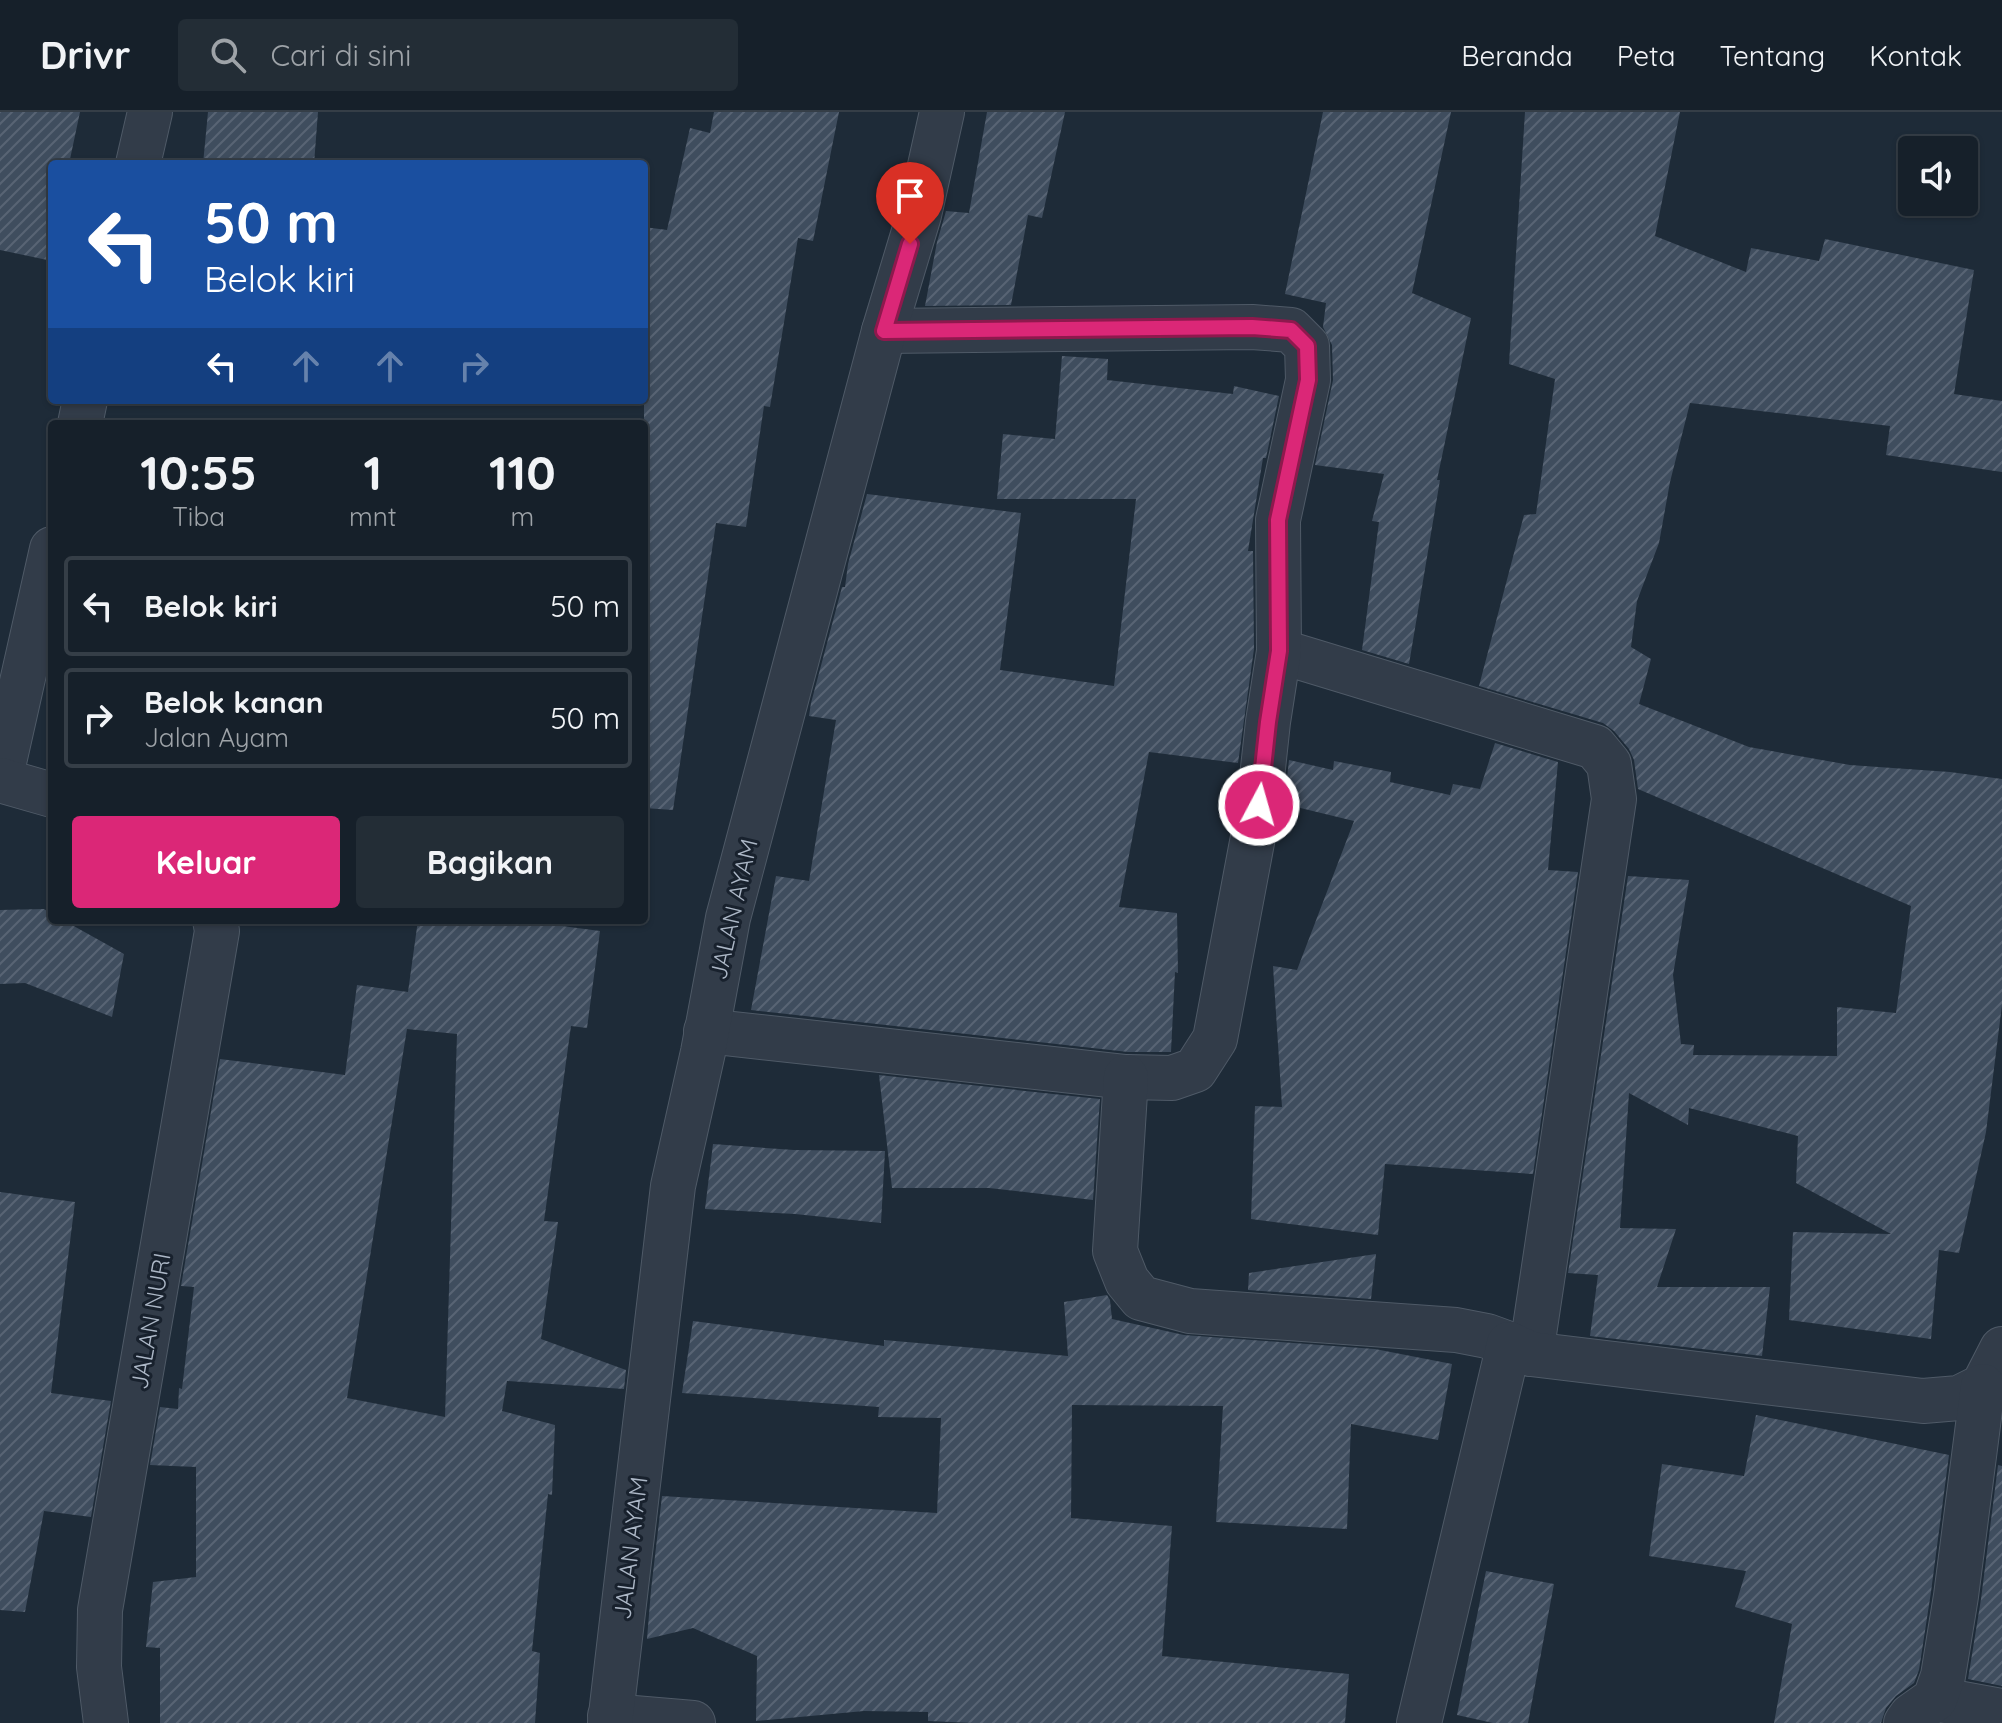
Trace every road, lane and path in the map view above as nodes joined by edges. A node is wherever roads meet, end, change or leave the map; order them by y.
1 (150, 112) edge
2 (942, 112) edge
3 (139, 160) edge
4 (884, 331) junction
5 (48, 567) edge
6 (1279, 651) junction
7 (0, 780) edge
8 (48, 794) edge
9 (216, 924) edge
10 (706, 1031) junction
11 (1126, 1077) junction
12 (1520, 1349) junction
13 (1993, 1367) edge
14 (1920, 1711) edge
15 (2002, 1711) edge
16 (610, 1720) edge
17 (106, 1723) edge
18 (693, 1723) edge
19 (1419, 1723) edge

1 - 3 street
2 - 4 street, JALAN AYAM
4 - 6 street
4 - 10 street, JALAN AYAM
5 - 7 street
6 - 11 street
6 - 12 street
7 - 8 street
9 - 17 street, JALAN NURI
10 - 11 street
10 - 16 street, JALAN AYAM
11 - 12 street
12 - 13 street
12 - 19 street
13 - 14 street
14 - 15 street
16 - 18 street

